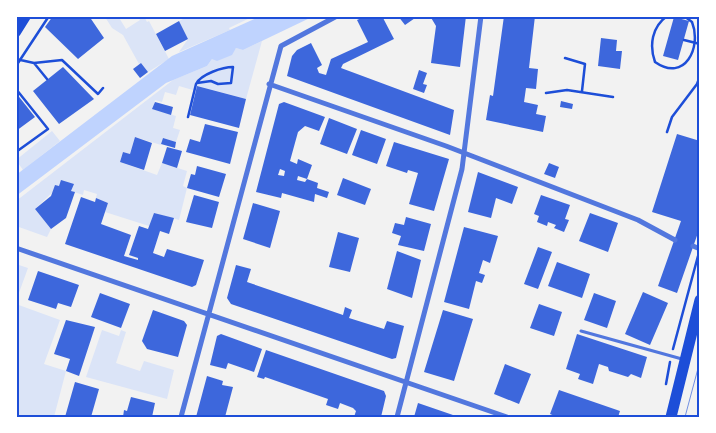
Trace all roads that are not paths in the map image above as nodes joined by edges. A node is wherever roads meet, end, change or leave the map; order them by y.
1 (26, 16) edge
2 (337, 16) edge
3 (481, 16) edge
4 (16, 32) edge
5 (269, 84) junction
6 (463, 153) junction
7 (675, 240) dead end
8 (693, 246) dead end
9 (16, 248) edge
10 (700, 249) edge
11 (700, 300) edge
12 (209, 314) junction
13 (581, 330) dead end
14 (685, 360) junction
15 (406, 382) junction
16 (488, 410) junction
17 (181, 417) edge
18 (397, 417) edge
19 (486, 417) edge
20 (507, 417) edge
21 (671, 417) edge

1 - 4 main road
2 - 5 street
3 - 6 street
5 - 6 street
5 - 12 street
6 - 7 street
6 - 15 street
8 - 10 street
9 - 12 street
11 - 14 main road
12 - 15 street
12 - 17 street
13 - 14 lane
14 - 21 main road
15 - 16 street
15 - 18 street
16 - 19 lane
16 - 20 street

